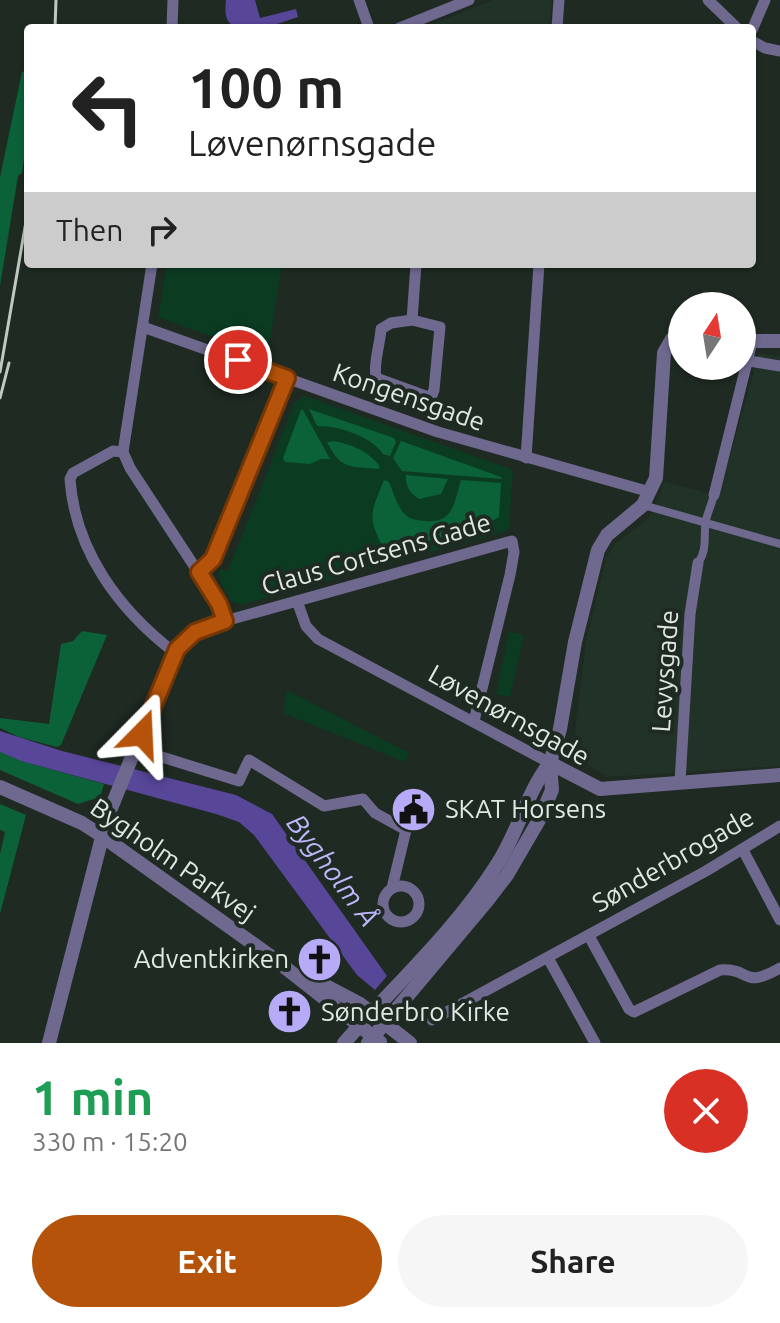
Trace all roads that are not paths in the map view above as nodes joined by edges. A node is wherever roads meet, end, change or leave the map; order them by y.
1 (173, 0) edge
2 (359, 0) edge
3 (469, 0) edge
4 (559, 0) edge
5 (708, 0) edge
6 (765, 0) edge
7 (172, 24) edge
8 (368, 24) edge
9 (409, 24) edge
10 (557, 24) edge
11 (733, 24) edge
12 (755, 24) edge
13 (756, 45) edge
14 (780, 51) edge
15 (151, 268) edge
16 (416, 268) edge
17 (539, 268) edge
18 (412, 320) junction
19 (143, 327) junction
20 (756, 341) edge
21 (780, 341) edge
22 (668, 346) edge
23 (756, 362) edge
24 (780, 366) edge
25 (287, 378) junction
26 (744, 380) edge
27 (123, 452) junction
28 (526, 458) junction
29 (714, 495) joint
30 (647, 498) junction
31 (709, 524) junction
32 (780, 544) edge
33 (698, 563) joint
34 (199, 572) junction
35 (297, 601) junction
36 (225, 621) junction
37 (175, 653) junction
38 (474, 721) junction
39 (134, 754) junction
40 (550, 763) junction
41 (780, 775) edge
42 (680, 782) junction
43 (0, 787) edge
44 (780, 826) edge
45 (102, 836) junction
46 (743, 850) junction
47 (392, 888) dead end
48 (780, 920) edge
49 (589, 936) junction
50 (273, 958) junction
51 (548, 958) junction
52 (780, 968) edge
53 (373, 1012) junction
54 (432, 1020) dead end
55 (386, 1023) junction
56 (359, 1026) junction
57 (374, 1041) edge
58 (49, 1043) edge
59 (344, 1043) edge
60 (410, 1043) edge
61 (595, 1043) edge

1 - 7 street
2 - 8 street
3 - 9 street
4 - 10 street
5 - 11 street
6 - 12 street
13 - 14 street
15 - 19 street
16 - 18 street
17 - 28 street
18 - 18 street
19 - 25 street, Kongensgade
19 - 27 street
20 - 21 street
22 - 30 street
23 - 24 street
25 - 28 street, Kongensgade
25 - 34 street
26 - 29 street
27 - 34 street
27 - 37 street
28 - 30 street, Kongensgade
29 - 31 street
30 - 31 street
30 - 40 street
31 - 32 street
31 - 33 street
33 - 42 street, Levysgade
34 - 36 street
35 - 36 street, Claus Cortsens Gade
35 - 38 street, Løvenørnsgade
35 - 38 street, Claus Cortsens Gade
36 - 37 street, Claus Cortsens Gade
37 - 39 street, Claus Cortsens Gade
38 - 40 street, Løvenørnsgade
39 - 45 street, Claus Cortsens Gade
39 - 47 street
40 - 42 street, Løvenørnsgade
40 - 53 street
40 - 55 street
41 - 42 street, Løvenørnsgade
43 - 45 street, Bygholm Parkvej
44 - 46 street, Sønderbrogade
45 - 50 street, Bygholm Parkvej
45 - 58 street, Claus Cortsens Gade
46 - 48 street
46 - 49 street, Sønderbrogade
49 - 51 street, Sønderbrogade
49 - 52 street, Sønderbrogade
50 - 53 street, Bygholm Parkvej
50 - 56 street, Bygholm Parkvej
51 - 54 street, Sønderbrogade
51 - 61 street
53 - 55 street, Bygholm Parkvej
53 - 56 street
55 - 57 street
55 - 60 street, Bygholm Parkvej
56 - 57 street, Bygholm Parkvej
56 - 59 street

